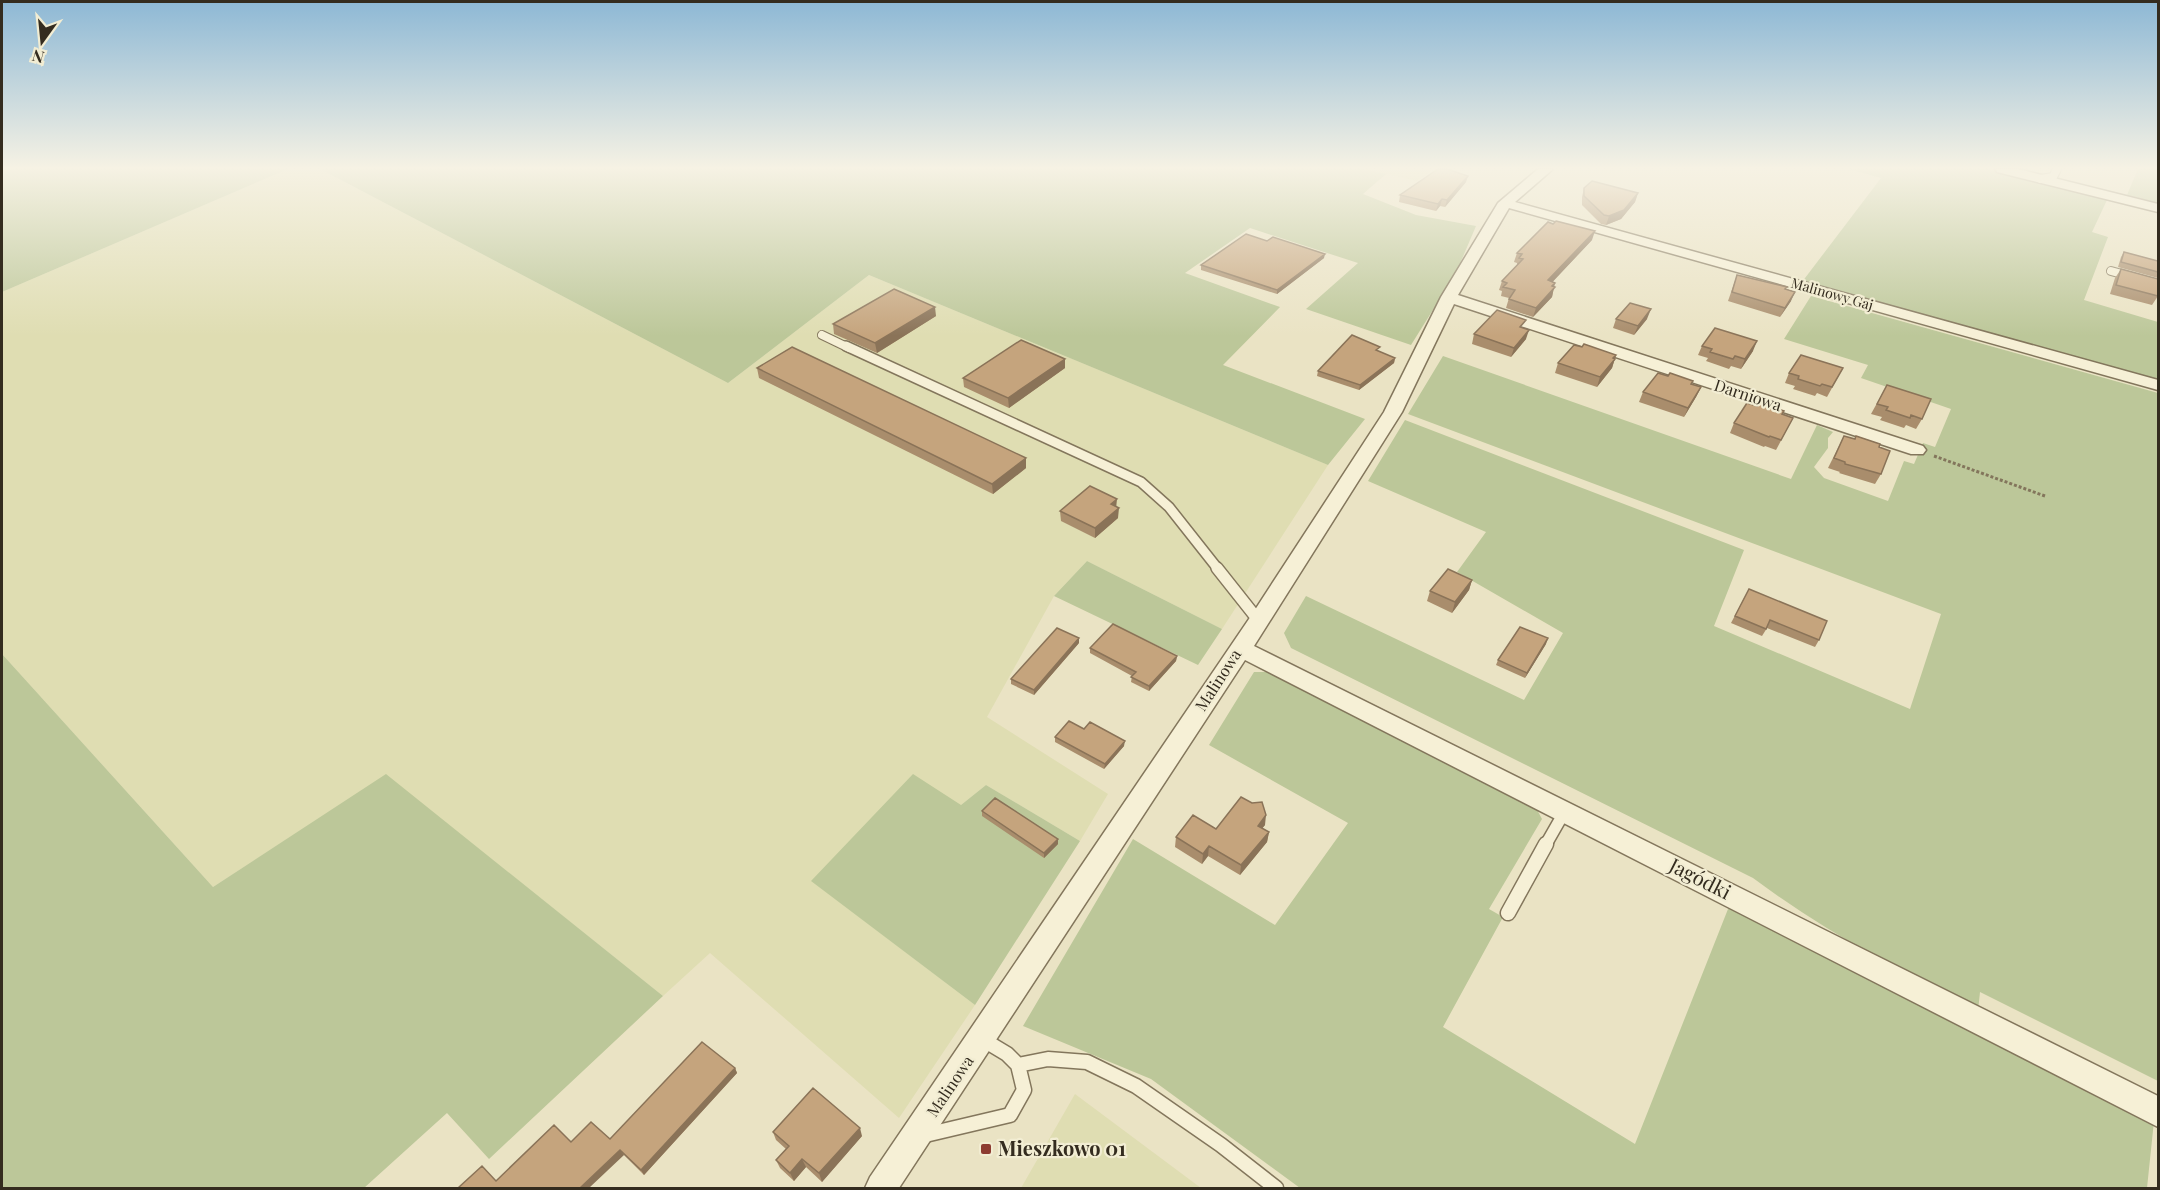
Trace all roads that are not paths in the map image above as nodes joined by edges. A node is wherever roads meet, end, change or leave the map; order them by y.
1 (1492, 225) edge
2 (1582, 225) edge
3 (2111, 271) dead end
4 (2158, 284) edge
5 (1449, 297) junction
6 (822, 334) dead end
7 (2158, 385) edge
8 (1917, 450) road end
9 (1259, 621) junction
10 (1240, 648) junction
11 (1565, 811) junction
12 (1508, 914) dead end
13 (982, 1039) junction
14 (1018, 1065) junction
15 (2158, 1112) edge
16 (915, 1138) junction
17 (881, 1188) edge
18 (1276, 1188) edge

1 - 5 street, Malinowa
2 - 7 street, Malinowy Gaj
3 - 4 lane
5 - 8 street, Darniowa
5 - 9 street, Malinowa
6 - 9 lane
9 - 10 street, Malinowa
10 - 11 street, Jagódki
10 - 13 street, Malinowa
11 - 12 lane
11 - 15 street, Jagódki
13 - 14 lane
13 - 16 street, Malinowa
14 - 16 lane
14 - 18 lane
16 - 17 street, Malinowa

